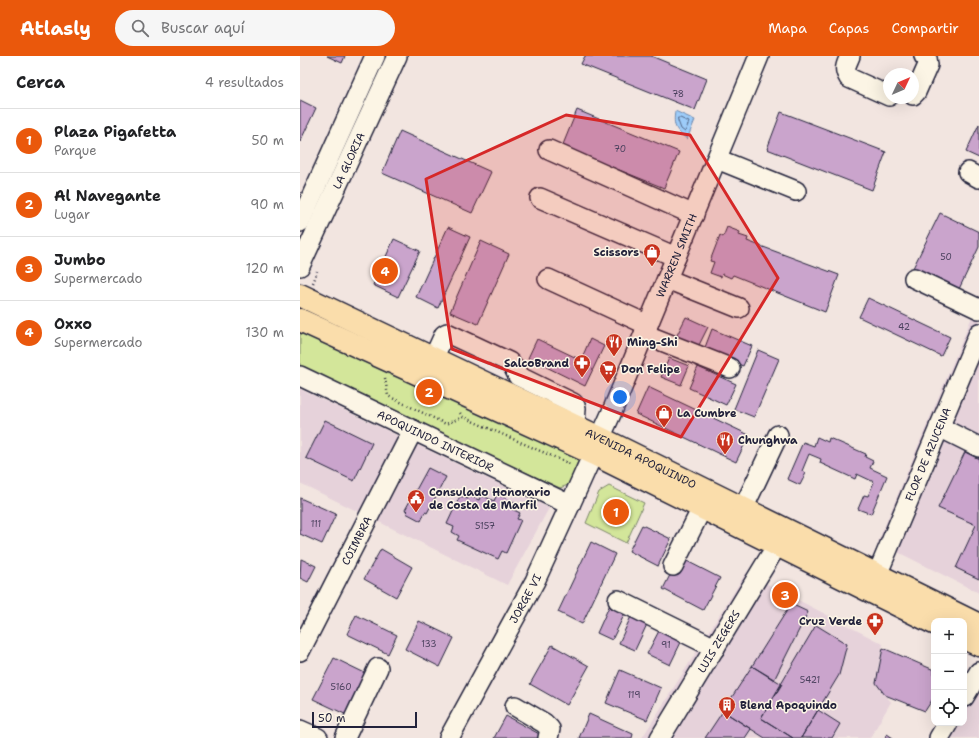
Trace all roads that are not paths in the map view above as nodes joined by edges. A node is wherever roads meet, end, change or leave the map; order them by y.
1 (375, 56) edge
2 (397, 56) edge
3 (759, 56) edge
4 (850, 56) edge
5 (924, 56) edge
6 (919, 85) edge
7 (883, 93) edge
8 (549, 150) dead end
9 (717, 159) junction
10 (796, 191) dead end
11 (540, 198) dead end
12 (319, 202) junction
13 (694, 215) junction
14 (300, 222) edge
15 (676, 257) junction
16 (300, 266) edge
17 (914, 278) dead end
18 (548, 279) dead end
19 (667, 279) junction
20 (300, 295) edge
21 (739, 308) dead end
22 (979, 309) edge
23 (300, 320) edge
24 (646, 329) junction
25 (979, 333) edge
26 (433, 359) junction
27 (730, 368) dead end
28 (300, 376) edge
29 (514, 386) junction
30 (940, 427) junction
31 (413, 430) junction
32 (778, 435) dead end
33 (597, 446) junction
34 (979, 447) edge
35 (570, 505) junction
36 (702, 508) junction
37 (743, 509) junction
38 (777, 545) junction
39 (672, 566) dead end
40 (877, 575) junction
41 (618, 600) dead end
42 (931, 622) edge
43 (979, 625) edge
44 (967, 639) edge
45 (979, 645) edge
46 (715, 648) junction
47 (300, 651) edge
48 (378, 668) dead end
49 (979, 672) edge
50 (967, 692) edge
51 (515, 706) dead end
52 (946, 726) edge
53 (345, 738) edge
54 (449, 738) edge
55 (548, 738) edge
56 (660, 738) edge
57 (939, 738) edge

1 - 12 street, LA GLORIA
2 - 12 street, LA GLORIA
3 - 9 street, WARREN SMITH
4 - 7 street
5 - 6 street
8 - 13 street
9 - 10 street
9 - 13 street, WARREN SMITH
11 - 15 street
12 - 14 street, LA GLORIA
12 - 16 street, LA GLORIA
13 - 15 street, WARREN SMITH
15 - 19 street, WARREN SMITH
17 - 22 street
18 - 24 street
19 - 21 street
19 - 24 street, WARREN SMITH
20 - 26 main road, AVENIDA APOQUINDO
23 - 33 main road, AVENIDA APOQUINDO
24 - 27 street
24 - 33 street, WARREN SMITH
25 - 30 street, FLOR DE AZUCENA
26 - 29 main road, AVENIDA APOQUINDO
26 - 29 street
28 - 31 street, APOQUINDO INTERIOR
29 - 33 main road, AVENIDA APOQUINDO
30 - 34 street
30 - 40 street, FLOR DE AZUCENA
31 - 35 street, APOQUINDO INTERIOR
31 - 47 street, COIMBRA
32 - 37 street
33 - 35 street, JORGE VI
33 - 36 main road, AVENIDA APOQUINDO
33 - 37 main road, AVENIDA APOQUINDO
35 - 54 street, JORGE VI
36 - 38 main road, AVENIDA APOQUINDO
36 - 39 street
37 - 40 main road, AVENIDA APOQUINDO
38 - 42 main road, AVENIDA APOQUINDO
38 - 46 street, LUIS ZEGERS
40 - 43 main road, AVENIDA APOQUINDO
41 - 46 street
44 - 45 main road
46 - 56 street, LUIS ZEGERS
48 - 53 street
49 - 50 street
51 - 55 street
52 - 57 street

